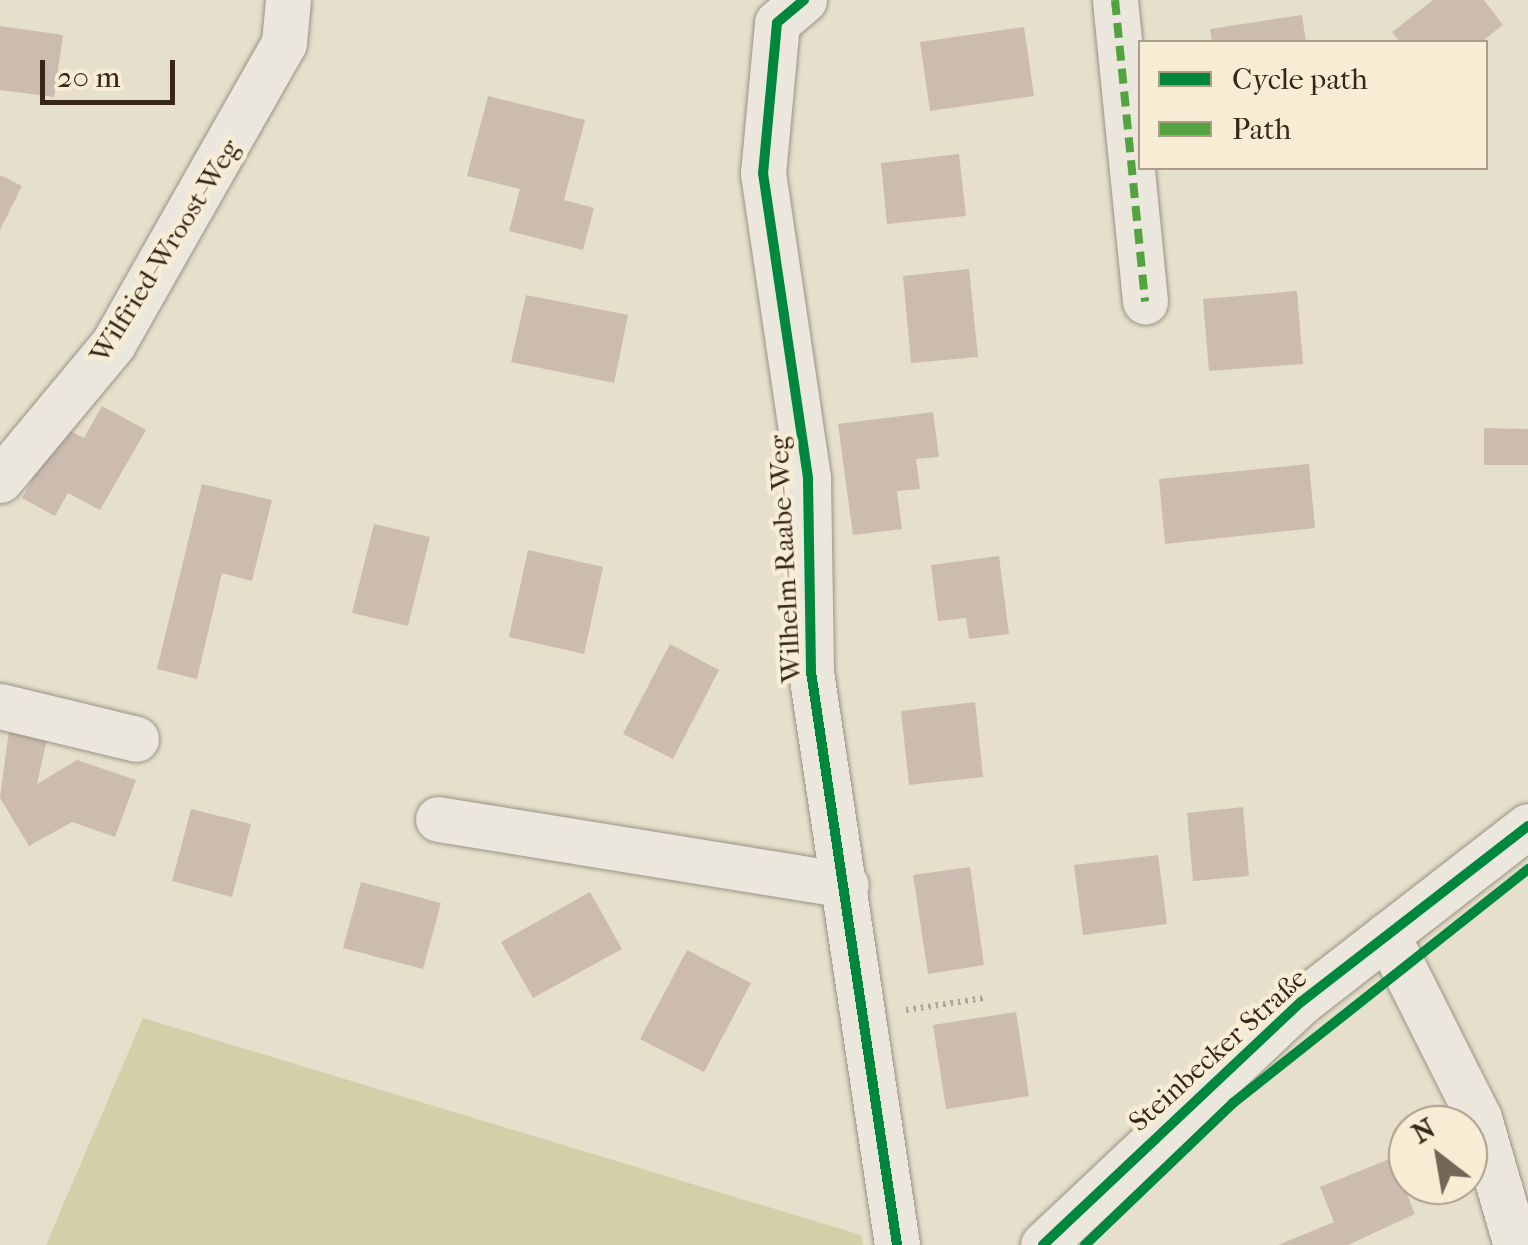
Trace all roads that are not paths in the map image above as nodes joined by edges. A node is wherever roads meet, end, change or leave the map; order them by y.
1 (288, 0) edge
2 (804, 0) edge
3 (1114, 0) edge
4 (1145, 302) dead end
5 (0, 480) edge
6 (0, 706) edge
7 (136, 739) dead end
8 (438, 819) dead end
9 (1528, 826) edge
10 (846, 885) junction
11 (1387, 935) junction
12 (897, 1245) edge
13 (1043, 1245) edge
14 (1516, 1245) edge

1 - 5 street, Wilfried-Wroost-Weg
2 - 10 street, Wilhelm-Raabe-Weg
3 - 4 street
6 - 7 street
8 - 10 street
9 - 11 street, Steinbecker Straße
10 - 12 street, Wilhelm-Raabe-Weg
11 - 13 street, Steinbecker Straße
11 - 14 street

